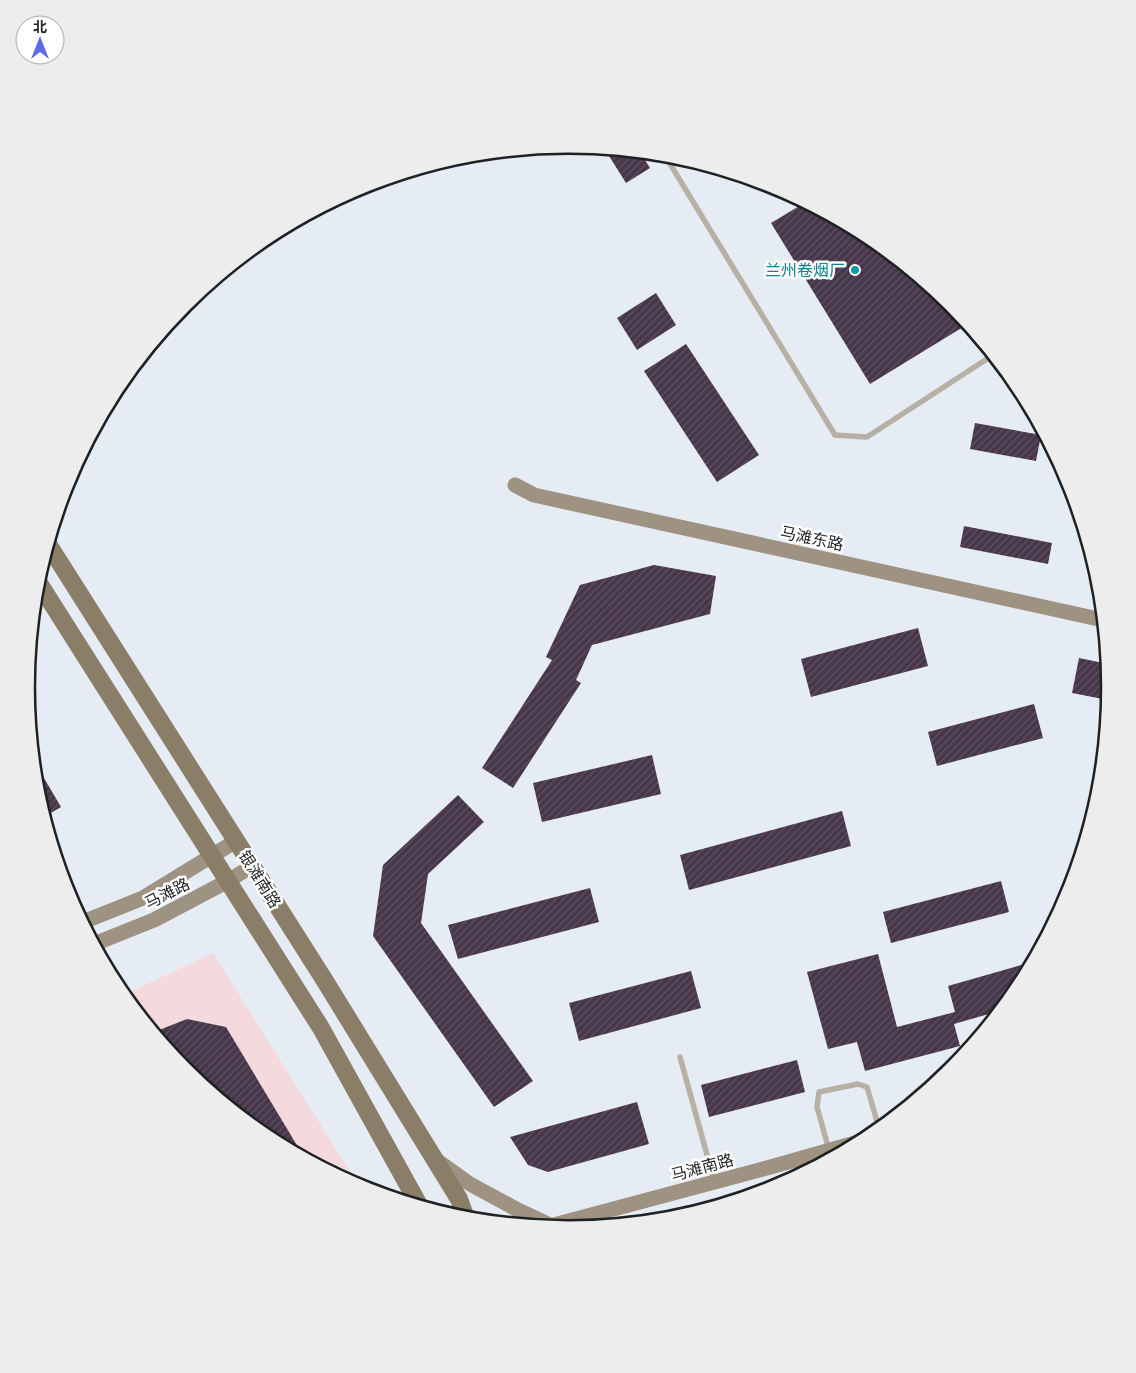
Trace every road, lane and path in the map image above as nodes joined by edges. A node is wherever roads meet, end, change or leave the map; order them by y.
1 (670, 164) edge
2 (988, 358) edge
3 (515, 485) dead end
4 (53, 551) edge
5 (44, 591) edge
6 (1096, 618) edge
7 (236, 841) junction
8 (212, 856) junction
9 (252, 866) junction
10 (228, 881) junction
11 (89, 920) edge
12 (100, 942) edge
13 (680, 1057) dead end
14 (877, 1120) edge
15 (829, 1150) joint
16 (433, 1157) junction
17 (406, 1181) junction
18 (714, 1182) junction
19 (407, 1194) edge
20 (414, 1196) edge
21 (463, 1209) edge
22 (535, 1218) edge
23 (575, 1220) edge

1 - 2 lane
3 - 6 main road, 马滩东路
4 - 7 main road, 银滩南路
5 - 8 main road, 银滩南路
7 - 8 main road, 马滩路
7 - 9 main road, 银滩南路
8 - 10 main road, 银滩南路
8 - 11 main road, 马滩路
9 - 10 main road, 马滩路
9 - 16 main road, 银滩南路
10 - 12 main road, 马滩路
10 - 17 main road, 银滩南路
13 - 18 lane
14 - 15 lane
15 - 18 main road, 马滩南路
16 - 21 main road, 银滩南路
16 - 22 main road
17 - 19 main road
17 - 20 main road, 银滩南路
18 - 23 main road, 马滩南路

